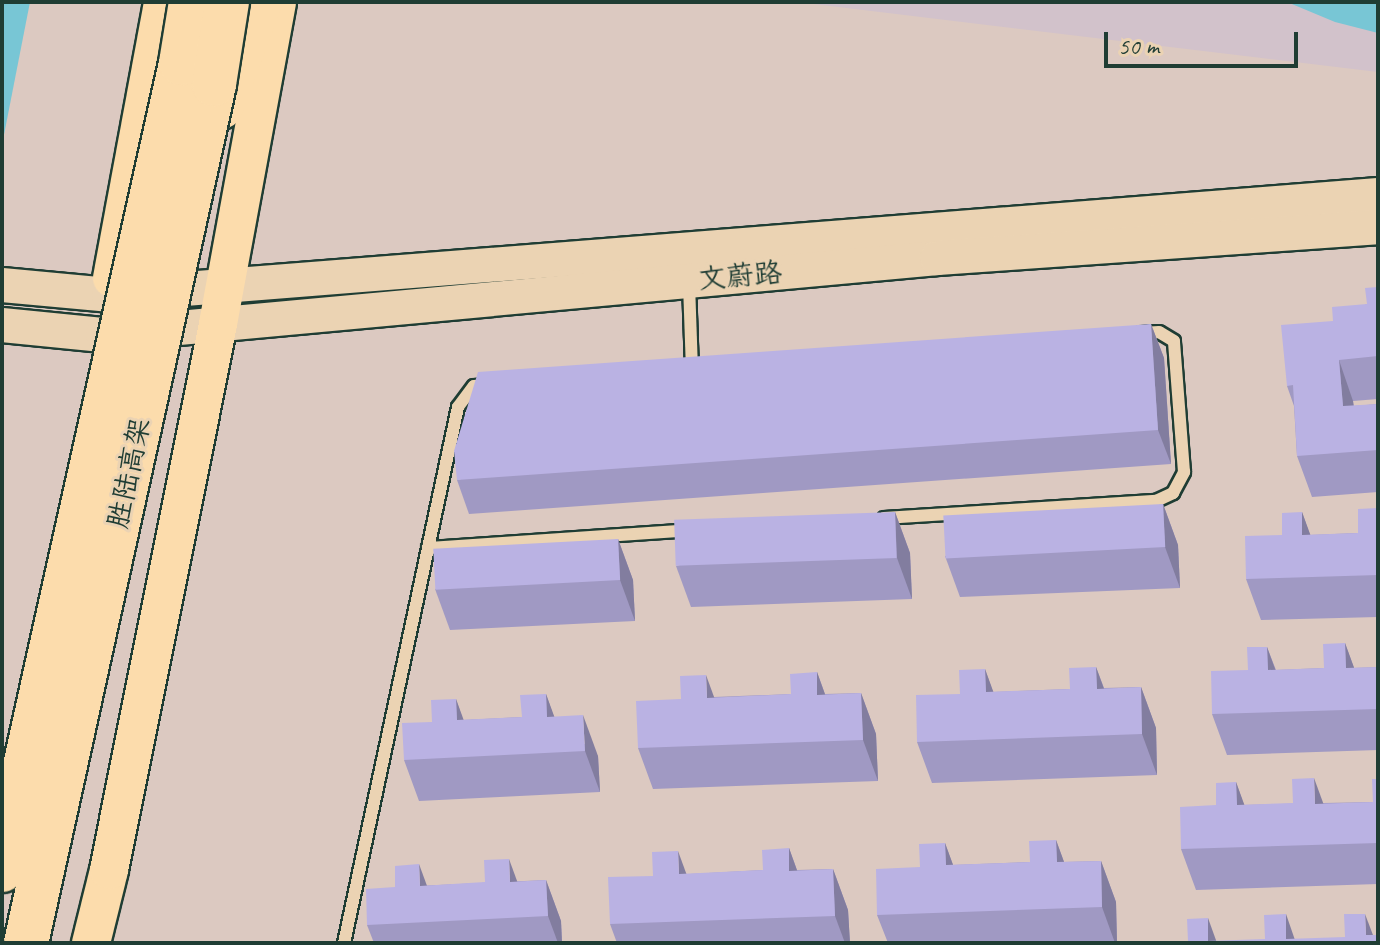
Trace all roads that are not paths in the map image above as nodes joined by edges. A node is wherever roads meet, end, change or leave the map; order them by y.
1 (163, 2) edge
2 (191, 2) edge
3 (227, 2) edge
4 (260, 2) edge
5 (277, 2) edge
6 (193, 180) junction
7 (1378, 195) edge
8 (1378, 227) edge
9 (689, 281) junction
10 (2, 285) edge
11 (223, 285) junction
12 (109, 295) junction
13 (218, 324) junction
14 (2, 325) edge
15 (1127, 334) edge
16 (103, 335) junction
17 (708, 367) edge
18 (692, 368) junction
19 (677, 369) edge
20 (505, 384) edge
21 (874, 519) edge
22 (702, 530) edge
23 (428, 548) junction
24 (2, 849) edge
25 (2, 870) edge
26 (26, 943) edge
27 (91, 943) edge
28 (344, 943) edge

1 - 12 main road
2 - 25 highway, 胜陆高架, bridge
3 - 6 highway, 胜陆高架, bridge
4 - 6 highway, bridge
5 - 11 main road
6 - 26 highway, 胜陆高架, bridge
7 - 11 main road, 文蔚路
8 - 9 main road, 文蔚路
9 - 13 main road, 文蔚路
9 - 18 lane
10 - 12 main road, 文蔚路
11 - 12 main road, 文蔚路
11 - 13 main road
12 - 16 main road
13 - 16 main road, 文蔚路
13 - 27 main road
14 - 16 main road, 文蔚路
15 - 21 lane
16 - 24 main road
17 - 18 lane
18 - 19 lane
20 - 23 lane
22 - 23 lane
23 - 28 lane

